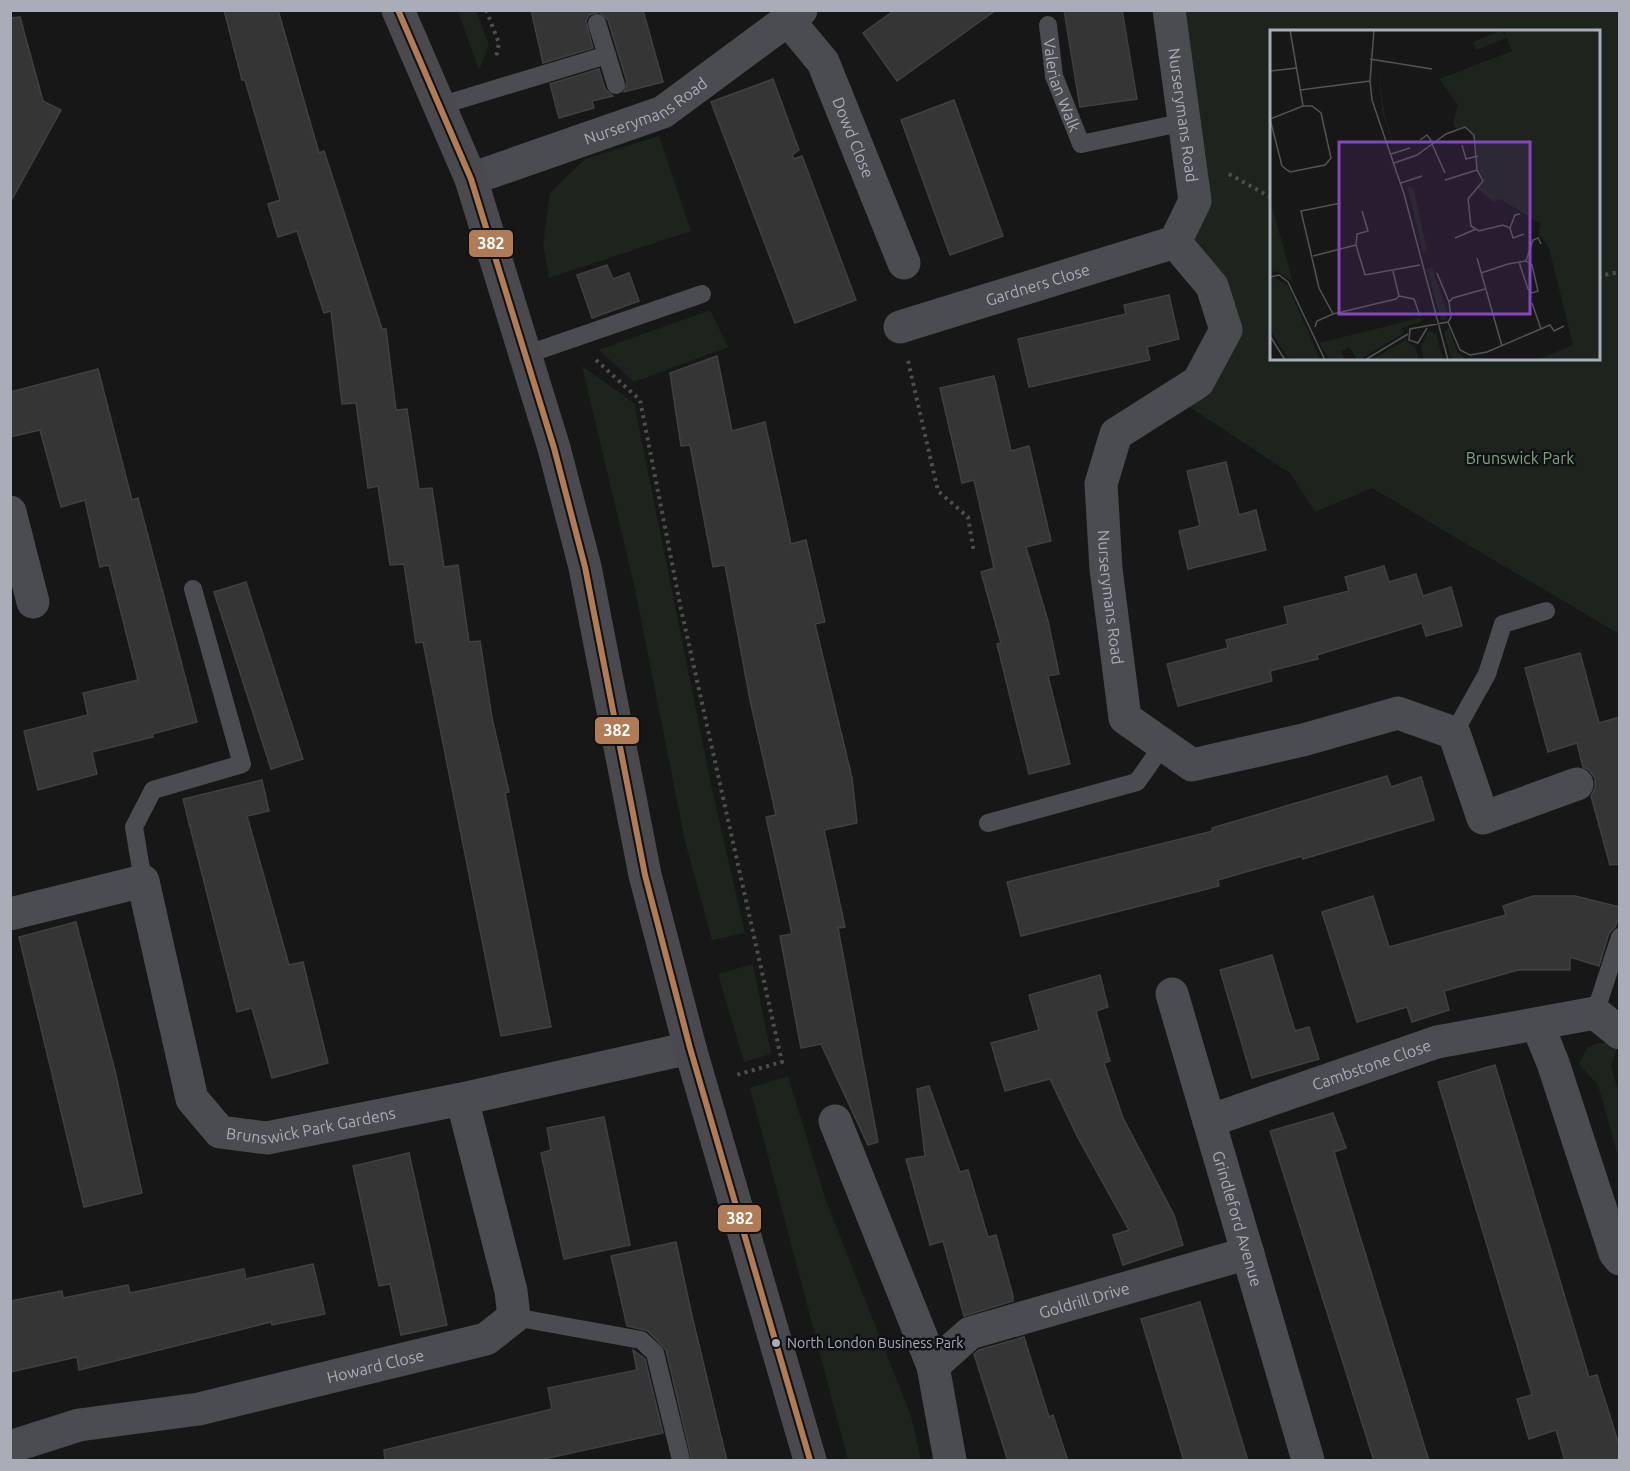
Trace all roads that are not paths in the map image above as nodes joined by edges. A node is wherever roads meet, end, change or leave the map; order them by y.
1 (398, 10) edge
2 (1169, 10) edge
3 (795, 15) edge
4 (597, 23) dead end
5 (1048, 25) dead end
6 (607, 55) junction
7 (616, 85) dead end
8 (439, 106) junction
9 (1185, 122) junction
10 (471, 179) junction
11 (1175, 242) junction
12 (904, 263) dead end
13 (702, 294) dead end
14 (900, 327) road end
15 (525, 355) junction
16 (12, 521) edge
17 (193, 589) dead end
18 (33, 602) dead end
19 (1546, 611) dead end
20 (1454, 734) junction
21 (1163, 745) junction
22 (1577, 784) dead end
23 (988, 823) dead end
24 (143, 881) junction
25 (10, 915) edge
26 (1620, 937) edge
27 (1172, 994) dead end
28 (1607, 1023) edge
29 (1538, 1026) junction
30 (690, 1048) junction
31 (462, 1100) junction
32 (835, 1121) dead end
33 (1209, 1121) junction
34 (1248, 1253) junction
35 (1620, 1259) edge
36 (514, 1317) junction
37 (933, 1366) junction
38 (10, 1447) edge
39 (1306, 1452) edge
40 (681, 1461) edge
41 (810, 1461) edge
42 (950, 1461) edge

1 - 8 street
2 - 9 street, Nurserymans Road
3 - 10 street, Nurserymans Road
3 - 12 street, Dowd Close
4 - 6 lane
5 - 9 lane, Valerian Walk
6 - 7 lane
6 - 8 lane
8 - 10 street
9 - 11 street, Nurserymans Road
10 - 15 street
11 - 14 street, Gardners Close
11 - 21 street, Nurserymans Road
13 - 15 lane
15 - 30 street
16 - 18 street
17 - 24 lane
19 - 20 lane
20 - 21 street, Nurserymans Road
20 - 22 street
21 - 23 lane
24 - 25 street
24 - 31 street, Brunswick Park Gardens
26 - 28 lane
27 - 33 street, Grindleford Avenue
28 - 29 street, Cambstone Close
29 - 33 street, Cambstone Close
29 - 35 street
30 - 31 street, Brunswick Park Gardens
30 - 41 street
31 - 36 street
32 - 37 street
33 - 34 street, Grindleford Avenue
34 - 37 street, Goldrill Drive
34 - 39 street, Grindleford Avenue
36 - 38 street, Howard Close
36 - 40 lane
37 - 42 street

